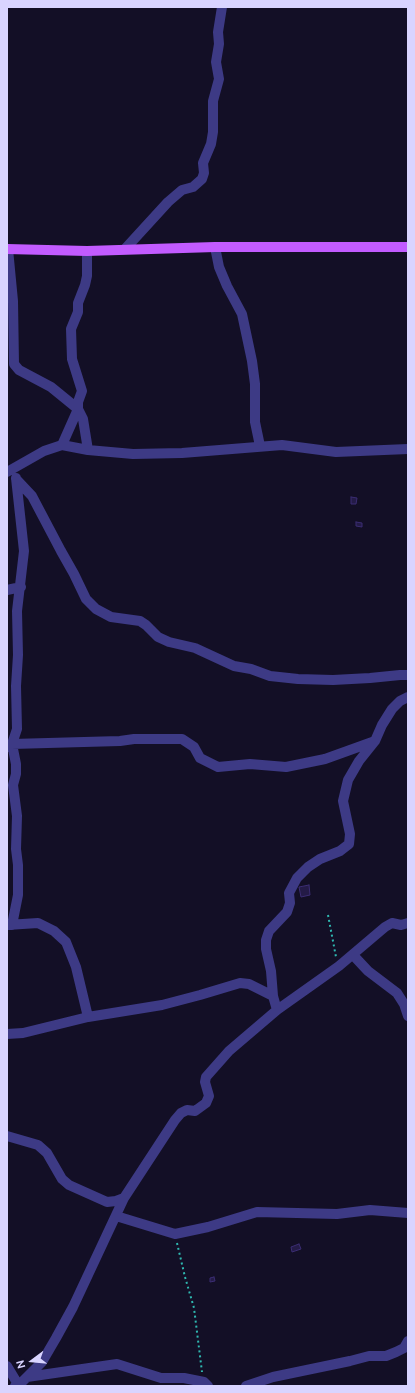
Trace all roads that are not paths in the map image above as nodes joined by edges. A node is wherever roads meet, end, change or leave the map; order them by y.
1 (222, 7) edge
2 (215, 247) junction
3 (408, 247) edge
4 (8, 249) edge
5 (125, 249) junction
6 (87, 251) junction
7 (12, 369) edge
8 (78, 409) junction
9 (62, 446) junction
10 (260, 446) junction
11 (408, 449) edge
12 (88, 450) junction
13 (10, 470) edge
14 (16, 479) junction
15 (21, 587) junction
16 (7, 590) edge
17 (408, 675) edge
18 (408, 696) edge
19 (375, 741) junction
20 (10, 746) edge
21 (408, 923) edge
22 (9, 925) edge
23 (353, 954) junction
24 (273, 996) junction
25 (277, 1010) junction
26 (408, 1016) edge
27 (88, 1017) junction
28 (7, 1034) edge
29 (7, 1136) edge
30 (124, 1198) junction
31 (408, 1213) edge
32 (116, 1216) junction
33 (408, 1341) edge
34 (7, 1366) edge
35 (28, 1377) junction
36 (206, 1384) edge
37 (15, 1386) edge
38 (18, 1386) edge
39 (246, 1386) edge

1 - 5 street
2 - 3 main road
2 - 5 main road
2 - 10 street
4 - 6 main road
4 - 7 street
5 - 6 main road
6 - 8 street
7 - 8 street
8 - 9 street
8 - 12 street
9 - 12 street
9 - 13 street
10 - 11 street
10 - 12 street
13 - 14 street
14 - 15 street
14 - 17 street
15 - 16 street
15 - 20 street
18 - 19 street
19 - 20 street
19 - 24 street
20 - 22 street
21 - 23 street
22 - 27 street
23 - 25 street
23 - 26 street
24 - 25 street
24 - 27 street
25 - 30 street
27 - 28 street
29 - 30 street
30 - 32 street
31 - 32 street
32 - 35 street
33 - 39 street
34 - 38 street
35 - 36 street
35 - 38 street
37 - 38 street

